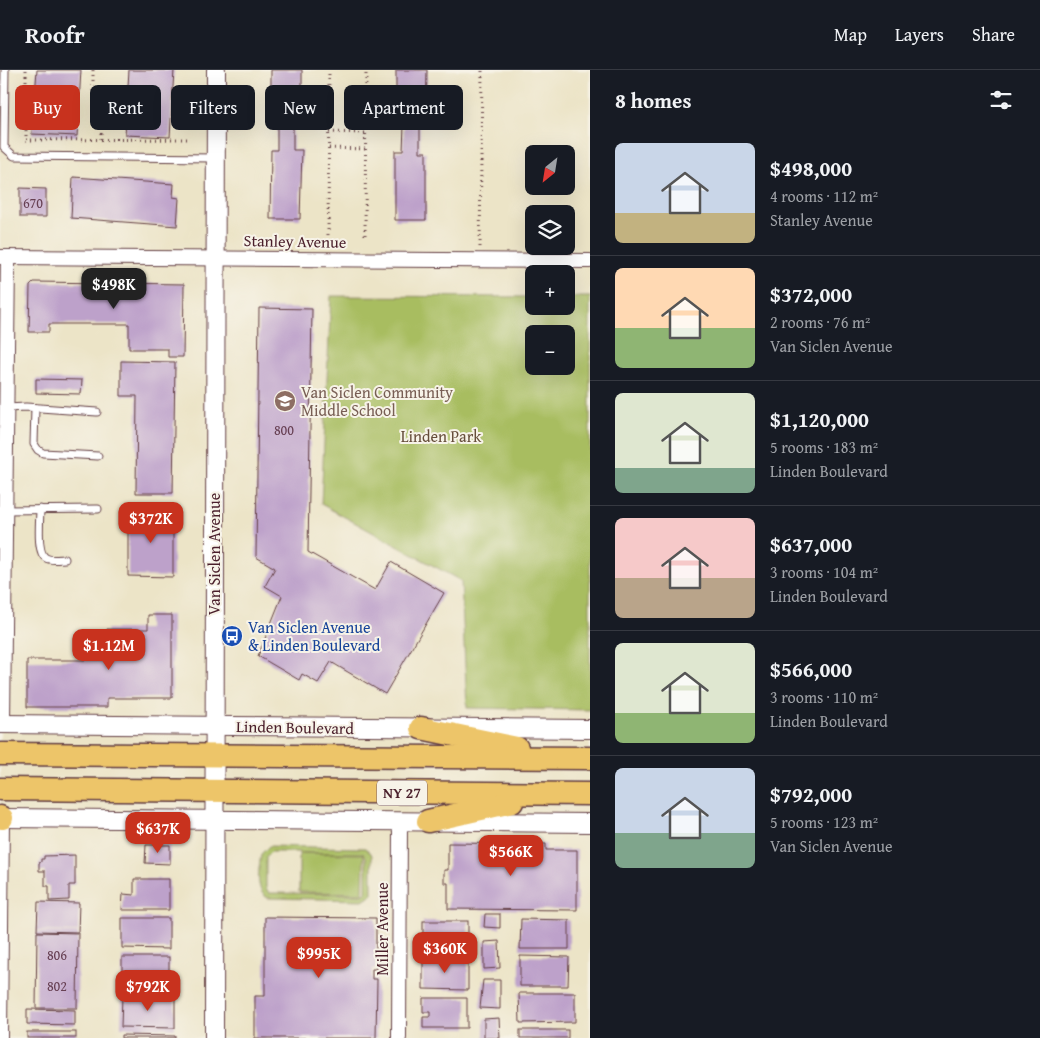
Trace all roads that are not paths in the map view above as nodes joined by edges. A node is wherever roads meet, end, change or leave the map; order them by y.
1 (5, 70) edge
2 (216, 70) edge
3 (2, 82) edge
4 (216, 158) junction
5 (4, 257) edge
6 (215, 258) junction
7 (590, 261) edge
8 (7, 408) junction
9 (35, 408) junction
10 (97, 412) dead end
11 (98, 456) dead end
12 (40, 509) junction
13 (98, 509) dead end
14 (5, 510) junction
15 (3, 543) edge
16 (65, 559) dead end
17 (2, 616) edge
18 (2, 724) edge
19 (214, 726) junction
20 (421, 728) junction
21 (590, 730) edge
22 (0, 754) edge
23 (214, 756) junction
24 (568, 758) junction
25 (590, 758) edge
26 (0, 789) edge
27 (214, 791) junction
28 (552, 794) junction
29 (590, 794) edge
30 (1, 818) edge
31 (214, 819) junction
32 (400, 821) junction
33 (428, 821) junction
34 (590, 823) edge
35 (0, 1038) edge
36 (214, 1038) edge
37 (399, 1038) edge

1 - 3 lane
2 - 4 street, Van Siclen Avenue
3 - 4 lane
4 - 6 street, Van Siclen Avenue
5 - 6 street, Stanley Avenue
5 - 8 street
6 - 7 street, Stanley Avenue
6 - 19 street, Van Siclen Avenue
8 - 9 lane
8 - 14 street
9 - 10 lane
9 - 11 lane
12 - 13 lane
12 - 14 lane
12 - 16 lane
14 - 15 street
15 - 17 street
17 - 18 street
18 - 19 street, Linden Boulevard
19 - 20 street, Linden Boulevard
19 - 23 street, Van Siclen Avenue
20 - 21 street, Linden Boulevard
20 - 24 highway
22 - 23 highway, Linden Boulevard / NY 27
23 - 24 highway, Linden Boulevard / NY 27
23 - 27 street, Van Siclen Avenue
24 - 25 highway, Linden Boulevard / NY 27
26 - 27 highway, NY 27
27 - 28 highway, NY 27
27 - 31 street, Van Siclen Avenue
28 - 29 highway, NY 27
28 - 33 highway
30 - 31 street
30 - 35 street
31 - 32 street
31 - 36 street, Van Siclen Avenue
32 - 33 street
32 - 37 street, Miller Avenue
33 - 34 street

